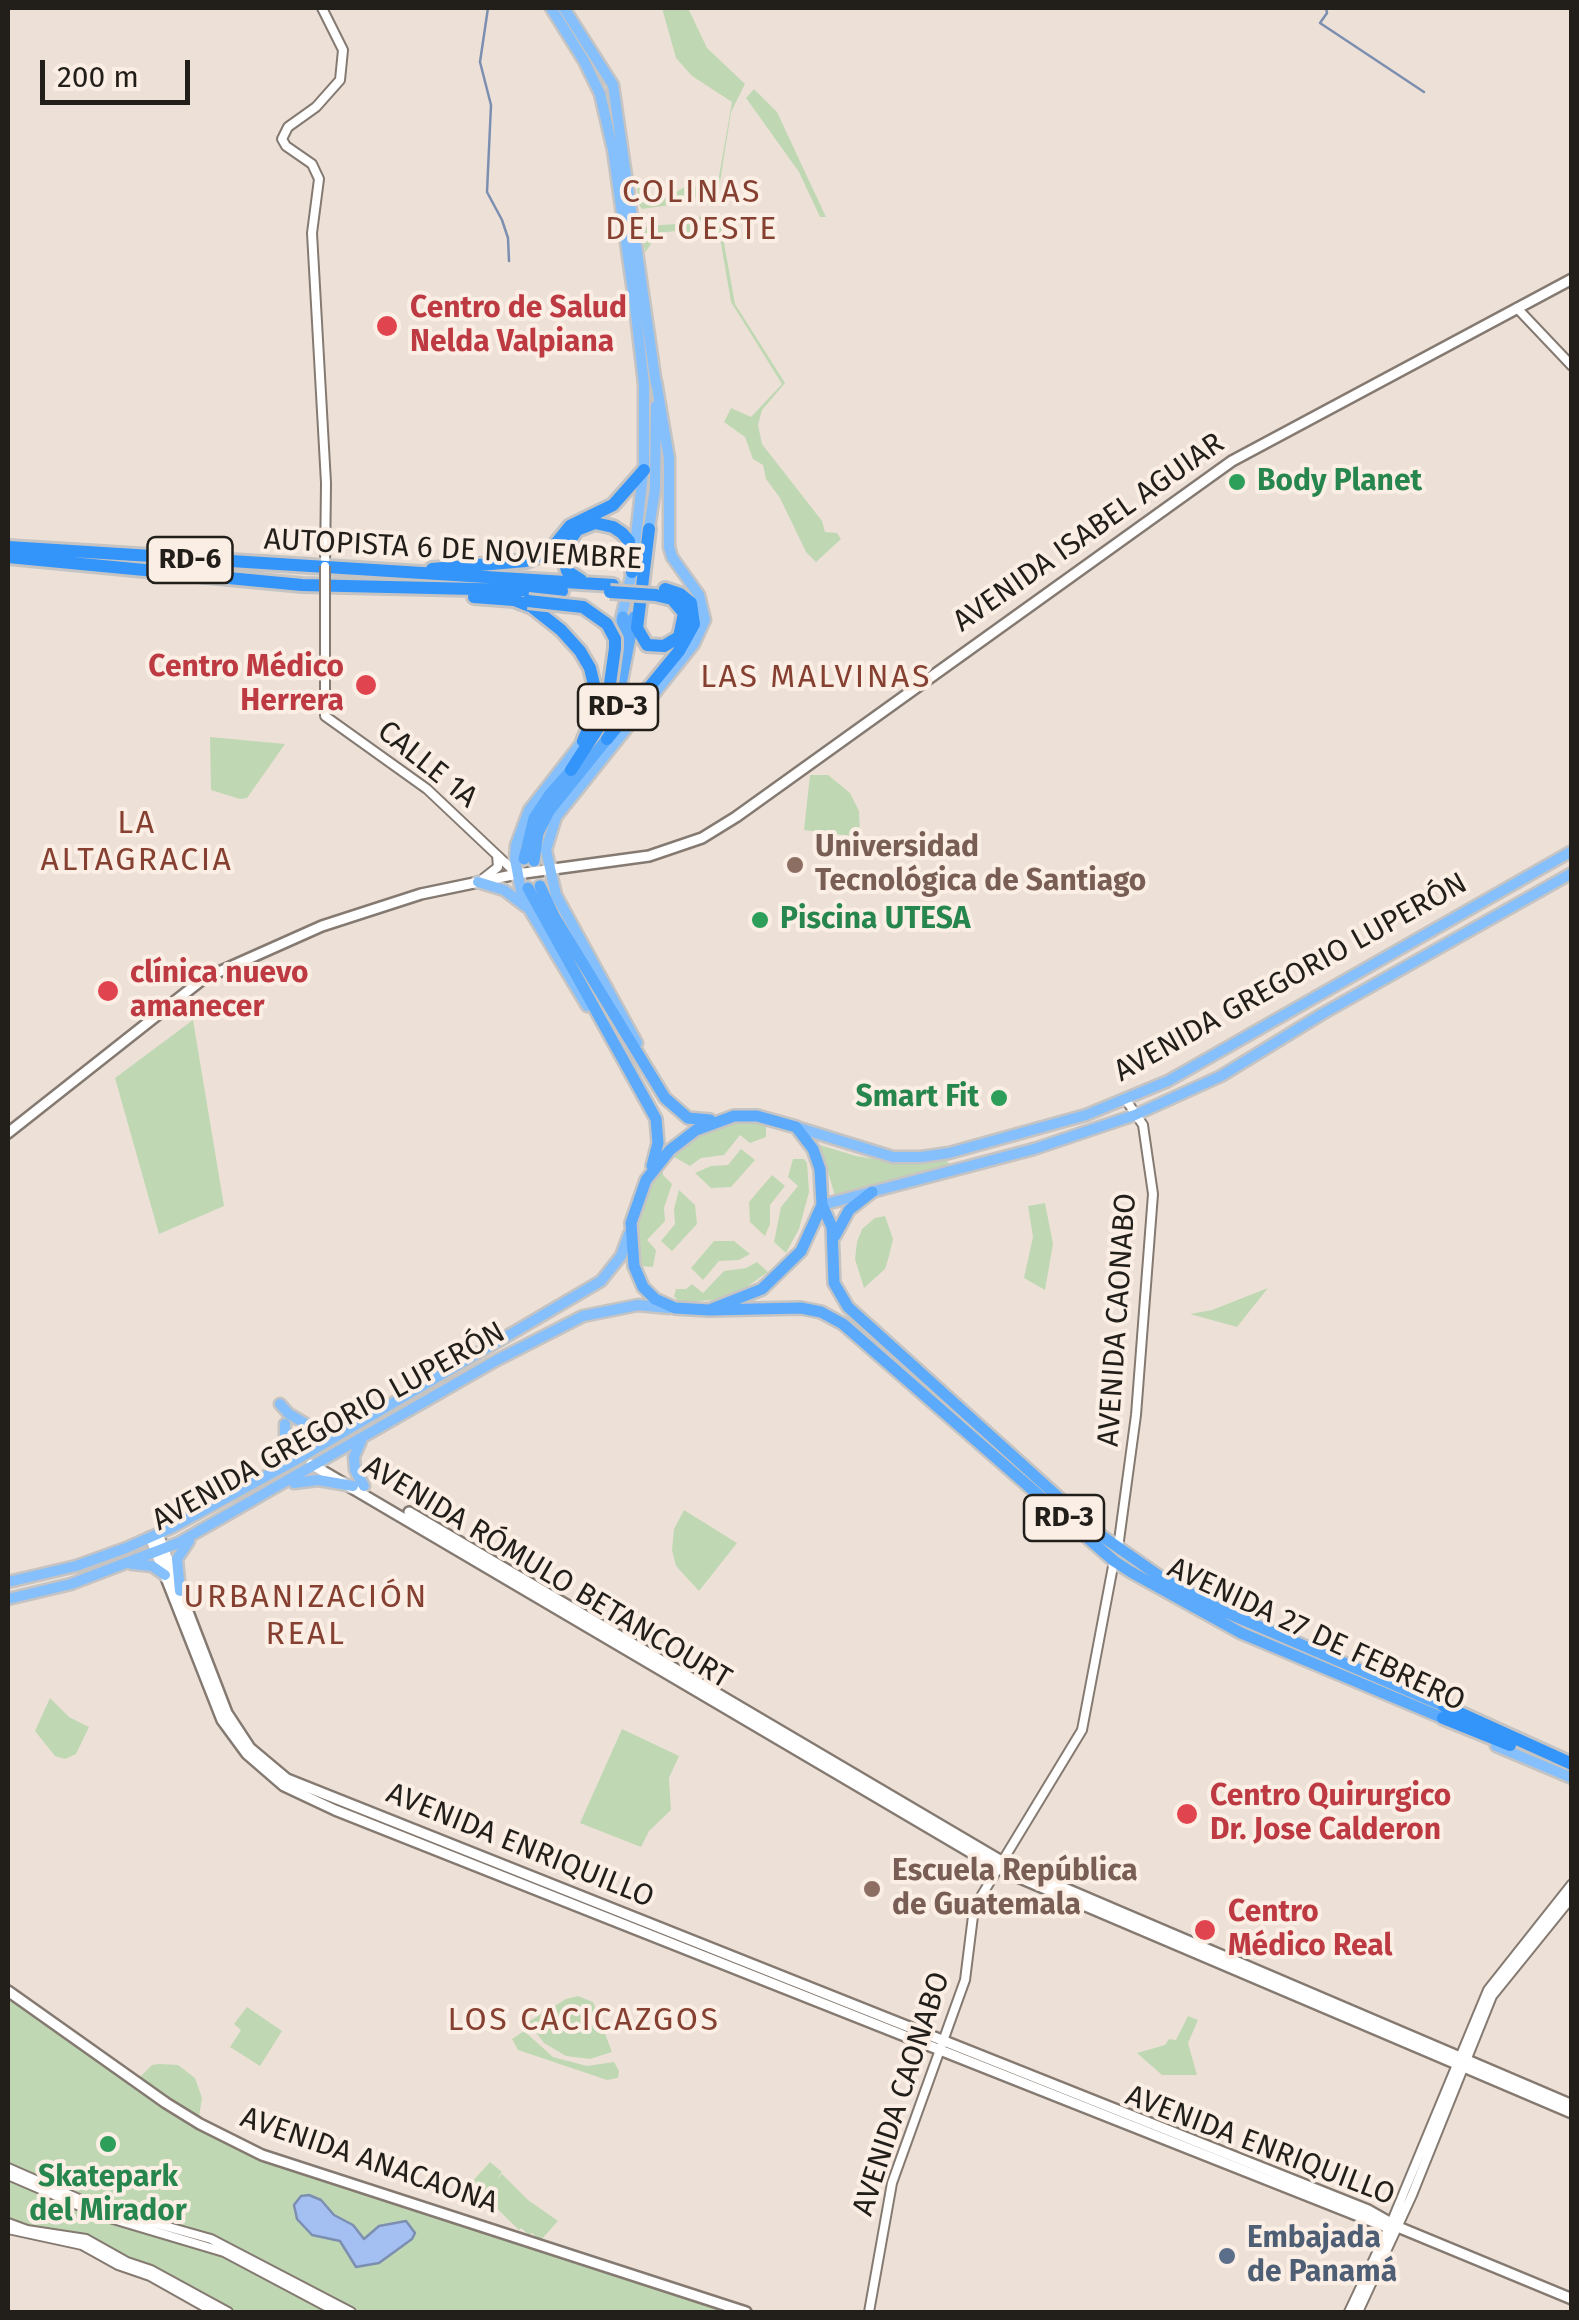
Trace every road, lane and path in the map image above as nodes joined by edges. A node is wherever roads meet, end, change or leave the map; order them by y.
1 (322, 8) edge
2 (551, 8) edge
3 (564, 8) edge
4 (1572, 279) edge
5 (1518, 308) junction
6 (1572, 366) edge
7 (656, 381) junction
8 (644, 470) junction
9 (649, 529) junction
10 (8, 547) edge
11 (8, 557) edge
12 (372, 572) junction
13 (632, 572) junction
14 (593, 584) junction
15 (302, 585) junction
16 (611, 589) junction
17 (656, 591) junction
18 (521, 600) junction
19 (623, 617) junction
20 (662, 672) junction
21 (643, 705) junction
22 (607, 739) junction
23 (584, 741) junction
24 (571, 770) junction
25 (1572, 850) edge
26 (497, 855) junction
27 (548, 870) junction
28 (1572, 873) edge
29 (516, 874) junction
30 (478, 882) junction
31 (529, 909) junction
32 (634, 1074) junction
33 (665, 1098) junction
34 (1126, 1100) junction
35 (1135, 1115) junction
36 (714, 1120) junction
37 (796, 1127) junction
38 (8, 1134) edge
39 (1014, 1136) junction
40 (1020, 1154) junction
41 (651, 1170) junction
42 (872, 1192) junction
43 (822, 1205) junction
44 (629, 1234) junction
45 (830, 1250) junction
46 (833, 1279) junction
47 (674, 1308) junction
48 (806, 1309) junction
49 (709, 1310) junction
50 (836, 1320) junction
51 (868, 1328) junction
52 (280, 1404) dead end
53 (952, 1412) junction
54 (285, 1424) dead end
55 (338, 1434) junction
56 (365, 1435) junction
57 (300, 1456) junction
58 (319, 1464) junction
59 (268, 1474) junction
60 (295, 1478) junction
61 (283, 1485) junction
62 (358, 1486) junction
63 (200, 1532) junction
64 (154, 1536) junction
65 (160, 1551) junction
66 (1116, 1555) junction
67 (126, 1565) junction
68 (61, 1570) junction
69 (164, 1575) junction
70 (22, 1580) junction
71 (8, 1582) edge
72 (180, 1591) junction
73 (38, 1593) junction
74 (8, 1598) edge
75 (193, 1638) junction
76 (1443, 1712) junction
77 (1572, 1761) edge
78 (1572, 1775) edge
79 (1001, 1865) junction
80 (1572, 1884) edge
81 (1572, 1897) edge
82 (8, 1990) edge
83 (942, 2046) junction
84 (1461, 2062) junction
85 (1572, 2105) edge
86 (1572, 2113) edge
87 (8, 2168) edge
88 (8, 2175) edge
89 (78, 2203) junction
90 (1393, 2225) junction
91 (8, 2226) edge
92 (1572, 2299) edge
93 (214, 2312) edge
94 (228, 2312) edge
95 (337, 2312) edge
96 (352, 2312) edge
97 (746, 2312) edge
98 (868, 2312) edge
99 (1349, 2312) edge
100 (1358, 2312) edge

1 - 26 street, CALLE 1A, bridge
2 - 8 main road, RD-3
3 - 7 main road, RD-3
4 - 5 main road, AVENIDA ISABEL AGUIAR
5 - 6 street
5 - 27 main road, AVENIDA ISABEL AGUIAR
7 - 9 main road, RD-3
7 - 21 main road
8 - 12 highway
8 - 13 main road, RD-3
9 - 17 highway
9 - 22 highway, RD-3
10 - 12 highway, AUTOPISTA 6 DE NOVIEMBRE / RD-6
11 - 15 highway, AUTOPISTA 6 DE NOVIEMBRE / RD-6
12 - 14 highway, AUTOPISTA 6 DE NOVIEMBRE / RD-6
13 - 14 highway
13 - 19 main road, RD-3
14 - 16 highway, AUTOPISTA 6 DE NOVIEMBRE / RD-6
15 - 16 highway, AUTOPISTA 6 DE NOVIEMBRE / RD-6
15 - 18 highway
16 - 17 highway, AUTOPISTA 6 DE NOVIEMBRE / RD-6
17 - 20 highway
18 - 23 highway
18 - 24 highway, bridge
19 - 23 main road, RD-3
19 - 24 highway, RD-3
20 - 21 highway
20 - 22 highway
21 - 27 main road, RD-3
22 - 24 highway, RD-3
23 - 29 main road, RD-3
25 - 34 main road, AVENIDA GREGORIO LUPERÓN
26 - 29 street, CALLE 1A
26 - 30 street
27 - 29 main road, AVENIDA ISABEL AGUIAR
27 - 33 main road, RD-3
28 - 35 main road, AVENIDA GREGORIO LUPERÓN
29 - 30 main road, AVENIDA ISABEL AGUIAR
29 - 31 main road, RD-3
30 - 31 main road
30 - 38 main road, AVENIDA ISABEL AGUIAR
31 - 32 main road, RD-3
32 - 33 highway, RD-3
32 - 41 highway, RD-3
33 - 36 highway
34 - 35 street, AVENIDA CAONABO
34 - 39 main road, AVENIDA GREGORIO LUPERÓN
35 - 40 main road, AVENIDA GREGORIO LUPERÓN
35 - 66 street, AVENIDA CAONABO
36 - 37 highway
36 - 41 highway, RD-3
37 - 39 main road, AVENIDA GREGORIO LUPERÓN
37 - 43 highway, RD-3
39 - 40 main road
40 - 42 main road, AVENIDA GREGORIO LUPERÓN
41 - 44 highway, RD-3
42 - 43 main road, AVENIDA GREGORIO LUPERÓN
42 - 45 highway
43 - 45 highway, AVENIDA 27 DE FEBRERO / RD-3
43 - 49 highway, RD-3
44 - 47 highway
44 - 55 main road, AVENIDA GREGORIO LUPERÓN
45 - 46 highway, AVENIDA 27 DE FEBRERO / RD-3
46 - 48 highway
46 - 51 highway, AVENIDA 27 DE FEBRERO / RD-3
47 - 49 highway, RD-3
47 - 56 main road, AVENIDA GREGORIO LUPERÓN
48 - 49 highway, AVENIDA 27 DE FEBRERO / RD-3
48 - 50 highway, AVENIDA 27 DE FEBRERO / RD-3
50 - 51 highway
50 - 53 highway, AVENIDA 27 DE FEBRERO / RD-3
51 - 53 highway, AVENIDA 27 DE FEBRERO / RD-3
52 - 55 main road
53 - 66 highway, AVENIDA 27 DE FEBRERO / RD-3
54 - 59 main road
55 - 57 main road, AVENIDA GREGORIO LUPERÓN
56 - 58 main road, AVENIDA GREGORIO LUPERÓN
56 - 62 main road
57 - 58 main road, AVENIDA RÓMULO BETANCOURT
57 - 59 main road, AVENIDA GREGORIO LUPERÓN
57 - 60 main road
58 - 60 main road, AVENIDA GREGORIO LUPERÓN
58 - 62 main road, AVENIDA RÓMULO BETANCOURT
59 - 64 main road, AVENIDA GREGORIO LUPERÓN
60 - 61 main road, AVENIDA GREGORIO LUPERÓN
61 - 62 main road
61 - 63 main road, AVENIDA GREGORIO LUPERÓN
62 - 79 main road, AVENIDA RÓMULO BETANCOURT
63 - 65 main road, AVENIDA GREGORIO LUPERÓN
63 - 72 main road
64 - 65 main road, AVENIDA ENRIQUILLO
64 - 68 main road, AVENIDA GREGORIO LUPERÓN
65 - 67 main road, AVENIDA GREGORIO LUPERÓN
65 - 69 main road, AVENIDA ENRIQUILLO
65 - 72 main road, AVENIDA ENRIQUILLO
66 - 76 highway, AVENIDA 27 DE FEBRERO / RD-3
66 - 79 street, AVENIDA CAONABO
67 - 69 main road
67 - 73 main road, AVENIDA GREGORIO LUPERÓN
68 - 70 main road, AVENIDA GREGORIO LUPERÓN
68 - 73 main road
69 - 75 main road, AVENIDA ENRIQUILLO
70 - 71 main road, AVENIDA GREGORIO LUPERÓN
70 - 74 main road
72 - 75 main road, AVENIDA ENRIQUILLO
73 - 74 main road, AVENIDA GREGORIO LUPERÓN
75 - 83 main road, AVENIDA ENRIQUILLO
76 - 77 highway, RD-3
76 - 78 highway, RD-3
79 - 83 street, AVENIDA CAONABO
79 - 84 main road, AVENIDA RÓMULO BETANCOURT
80 - 84 street
81 - 84 street
82 - 97 main road, AVENIDA ANACAONA
83 - 90 main road, AVENIDA ENRIQUILLO
83 - 98 street, AVENIDA CAONABO
84 - 85 main road, AVENIDA RÓMULO BETANCOURT
84 - 86 main road, AVENIDA RÓMULO BETANCOURT
84 - 90 street
87 - 89 street
88 - 89 street
89 - 95 street
89 - 96 street
90 - 92 main road, AVENIDA ENRIQUILLO
90 - 99 street
90 - 100 street
91 - 93 street
91 - 94 street

